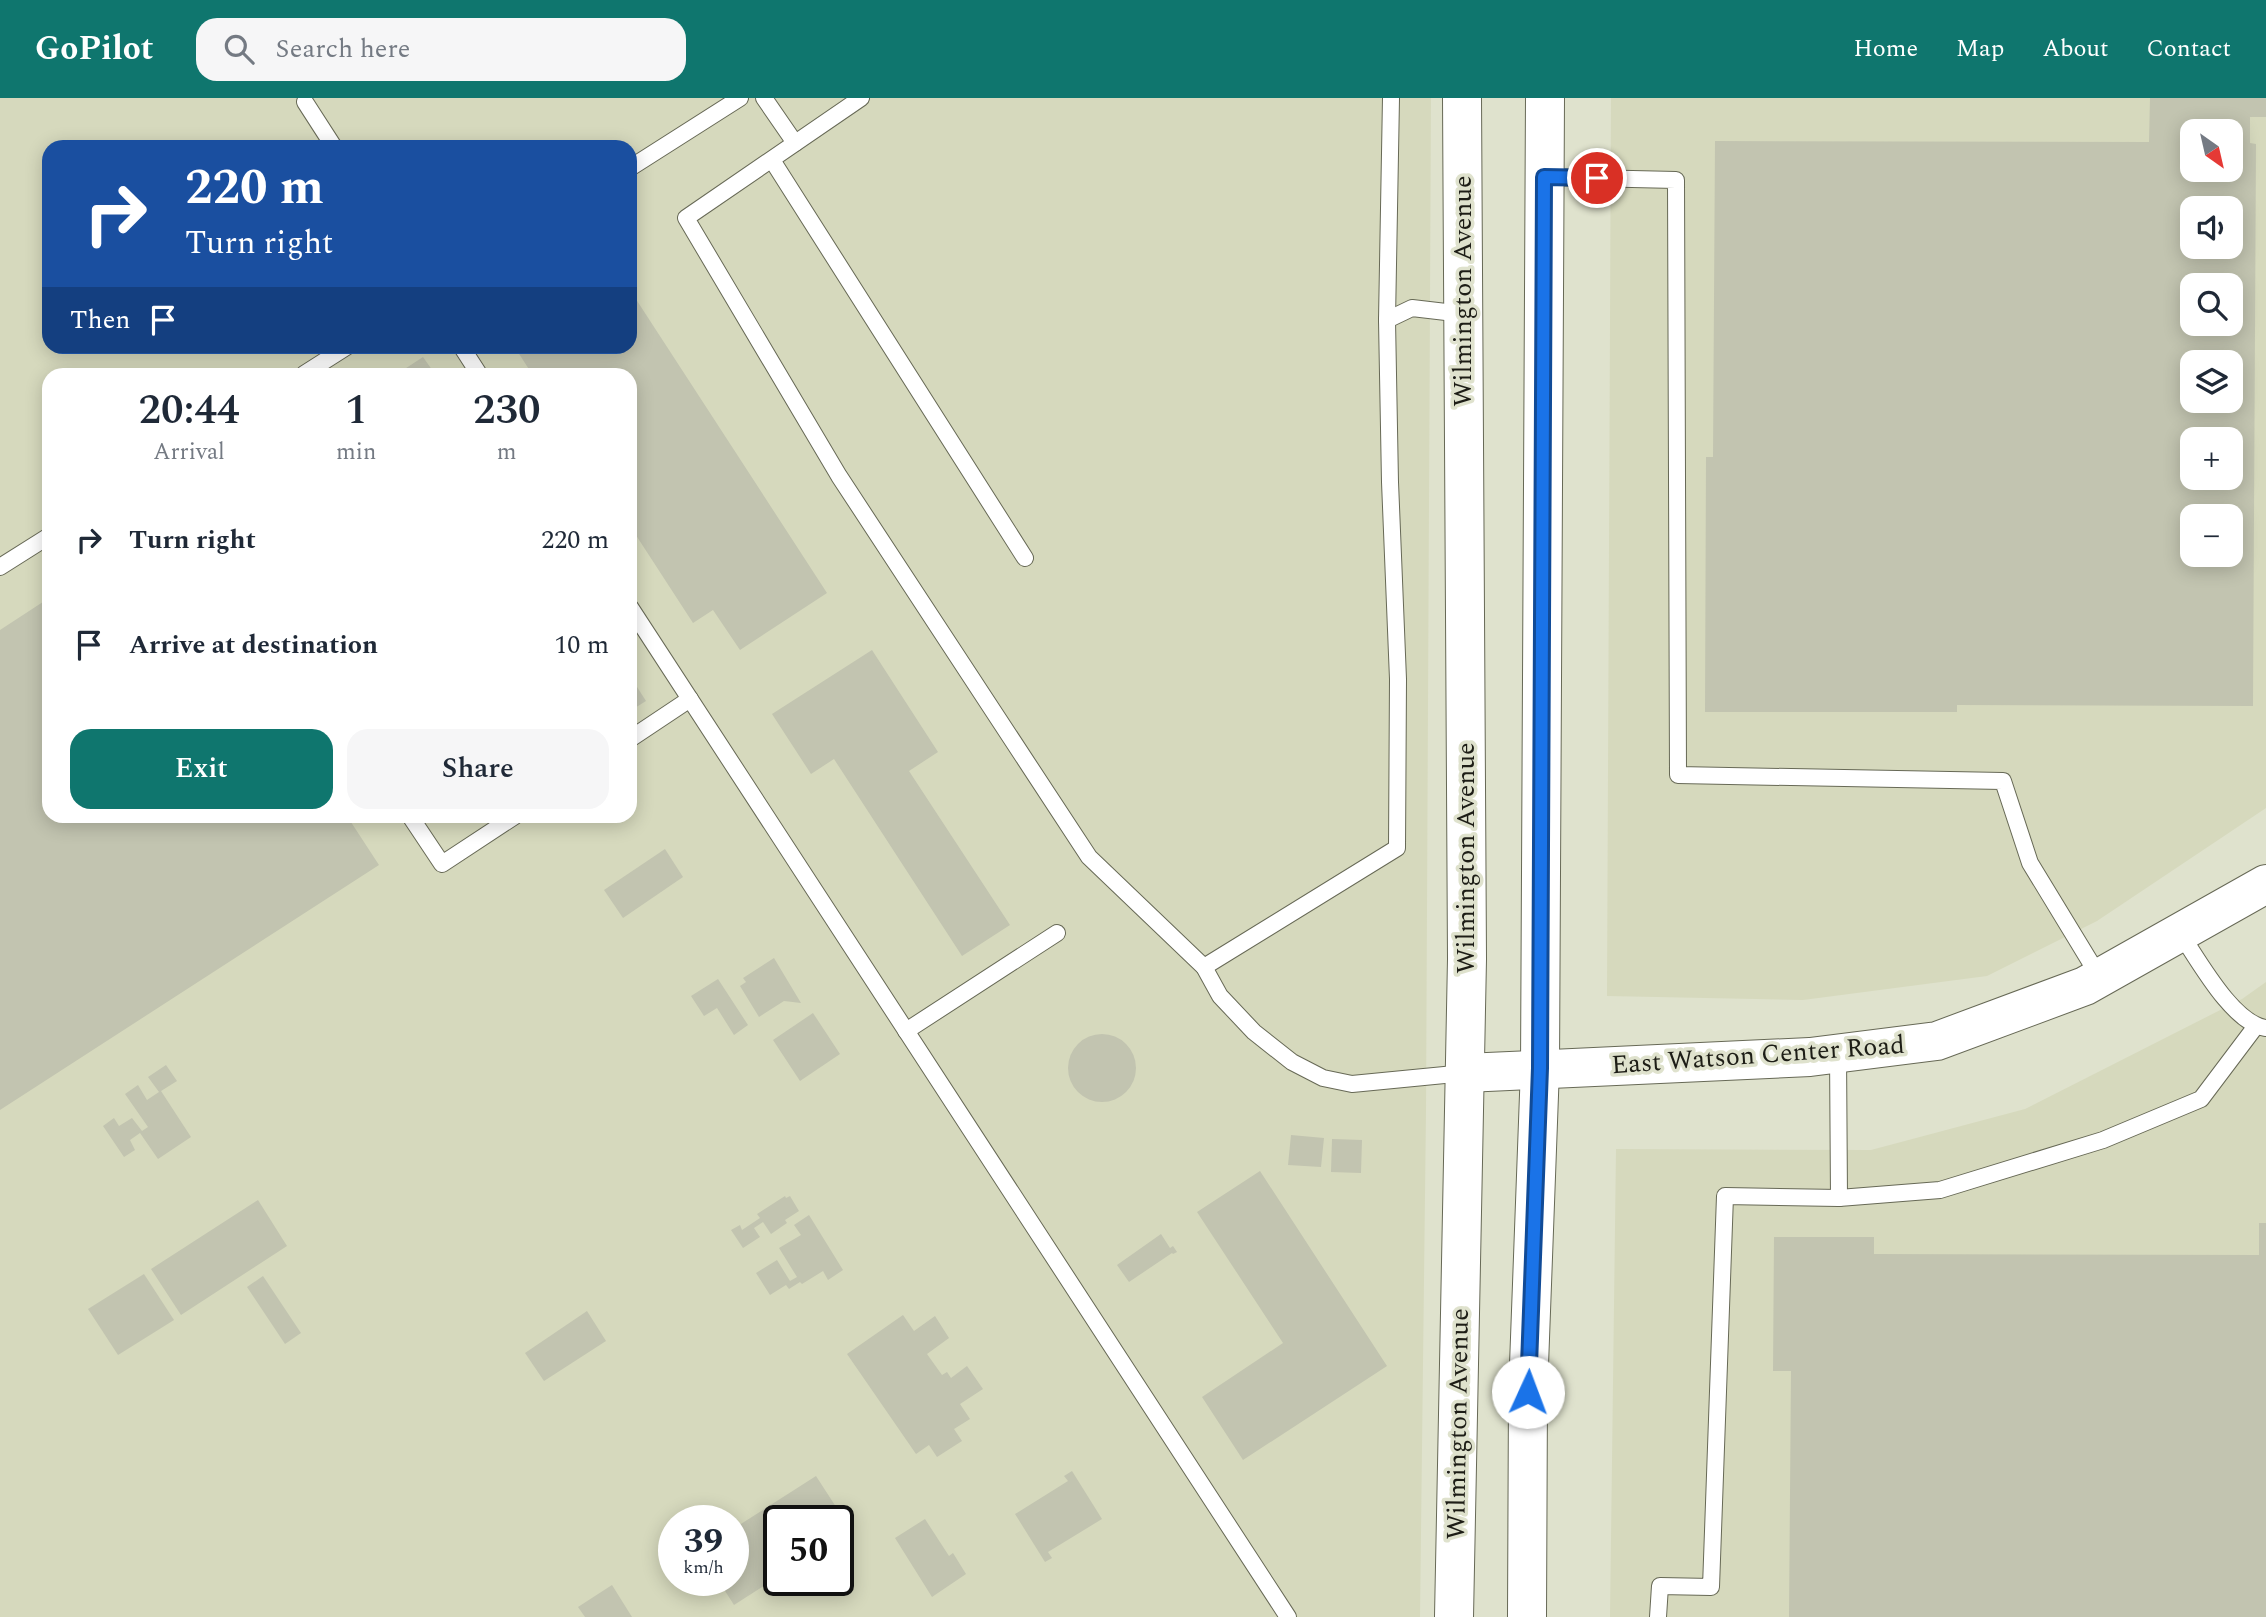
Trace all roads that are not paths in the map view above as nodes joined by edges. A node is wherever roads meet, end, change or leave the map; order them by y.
1 (740, 98) edge
2 (764, 98) edge
3 (861, 98) edge
4 (1391, 98) edge
5 (1462, 98) edge
6 (1545, 98) edge
7 (305, 102) dead end
8 (329, 140) edge
9 (795, 144) junction
10 (772, 160) junction
11 (637, 164) edge
12 (1544, 177) junction
13 (1463, 314) junction
14 (1387, 320) junction
15 (335, 354) edge
16 (313, 368) edge
17 (42, 540) edge
18 (1026, 558) dead end
19 (0, 567) edge
20 (637, 618) edge
21 (690, 699) junction
22 (637, 734) edge
23 (416, 823) edge
24 (504, 823) edge
25 (2266, 884) edge
26 (1057, 933) dead end
27 (2180, 933) junction
28 (1204, 967) junction
29 (2100, 978) junction
30 (2261, 1027) edge
31 (906, 1031) junction
32 (1838, 1053) junction
33 (1540, 1068) junction
34 (1465, 1073) junction
35 (1839, 1198) junction
36 (1288, 1617) edge
37 (1454, 1617) edge
38 (1527, 1617) edge
39 (1658, 1617) edge

1 - 11 lane
2 - 9 lane
3 - 9 lane
4 - 14 lane
5 - 13 main road, Wilmington Avenue
6 - 12 main road
7 - 8 lane
9 - 10 lane
10 - 18 lane
10 - 28 lane
12 - 29 lane
12 - 33 main road
13 - 14 lane
13 - 34 main road, Wilmington Avenue
14 - 28 lane
15 - 16 lane
17 - 19 lane
20 - 21 lane
21 - 22 lane
21 - 31 lane
23 - 24 lane
25 - 27 main road, East Watson Center Road
26 - 31 lane
27 - 29 main road, East Watson Center Road
27 - 30 lane
28 - 34 lane
29 - 32 main road, East Watson Center Road
30 - 35 lane
31 - 36 lane
32 - 33 main road, East Watson Center Road
32 - 35 lane
33 - 34 main road, East Watson Center Road
33 - 38 main road
34 - 37 main road, Wilmington Avenue
35 - 39 lane

